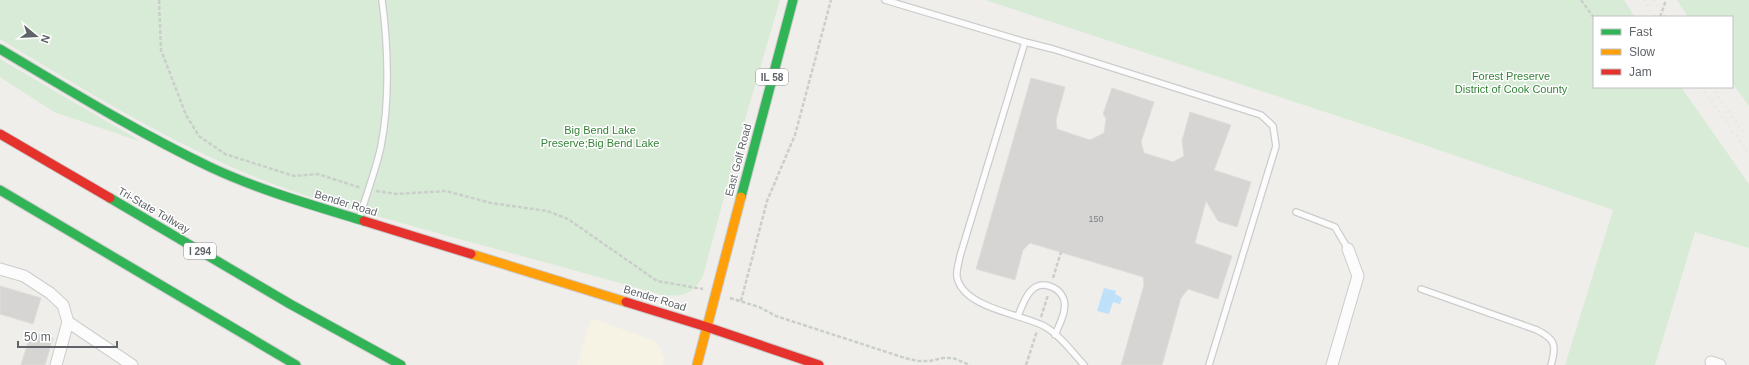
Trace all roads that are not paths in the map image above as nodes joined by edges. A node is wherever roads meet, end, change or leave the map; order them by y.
1 (382, 0) edge
2 (793, 0) edge
3 (885, 0) edge
4 (1025, 42) junction
5 (0, 49) edge
6 (0, 134) edge
7 (0, 190) edge
8 (1296, 212) dead end
9 (359, 219) junction
10 (1348, 249) joint
11 (0, 270) edge
12 (1421, 289) dead end
13 (1018, 316) junction
14 (68, 322) junction
15 (707, 327) junction
16 (1055, 335) junction
17 (56, 365) edge
18 (132, 365) edge
19 (296, 365) edge
20 (401, 365) edge
21 (697, 365) edge
22 (819, 365) edge
23 (1084, 365) edge
24 (1209, 365) edge
25 (1332, 365) edge
26 (1551, 365) edge

1 - 9 lane
2 - 15 main road, East Golf Road / IL 58
3 - 4 lane
4 - 13 lane
4 - 24 lane
5 - 9 main road, Bender Road
6 - 20 main road, Tri-State Tollway / I 294
7 - 19 main road
8 - 10 lane
9 - 15 main road, Bender Road
10 - 25 street
11 - 14 street
12 - 26 lane
13 - 16 lane
13 - 16 lane
14 - 17 street
14 - 18 street
15 - 21 main road, IL 58
15 - 22 main road, Bender Road
16 - 23 lane

